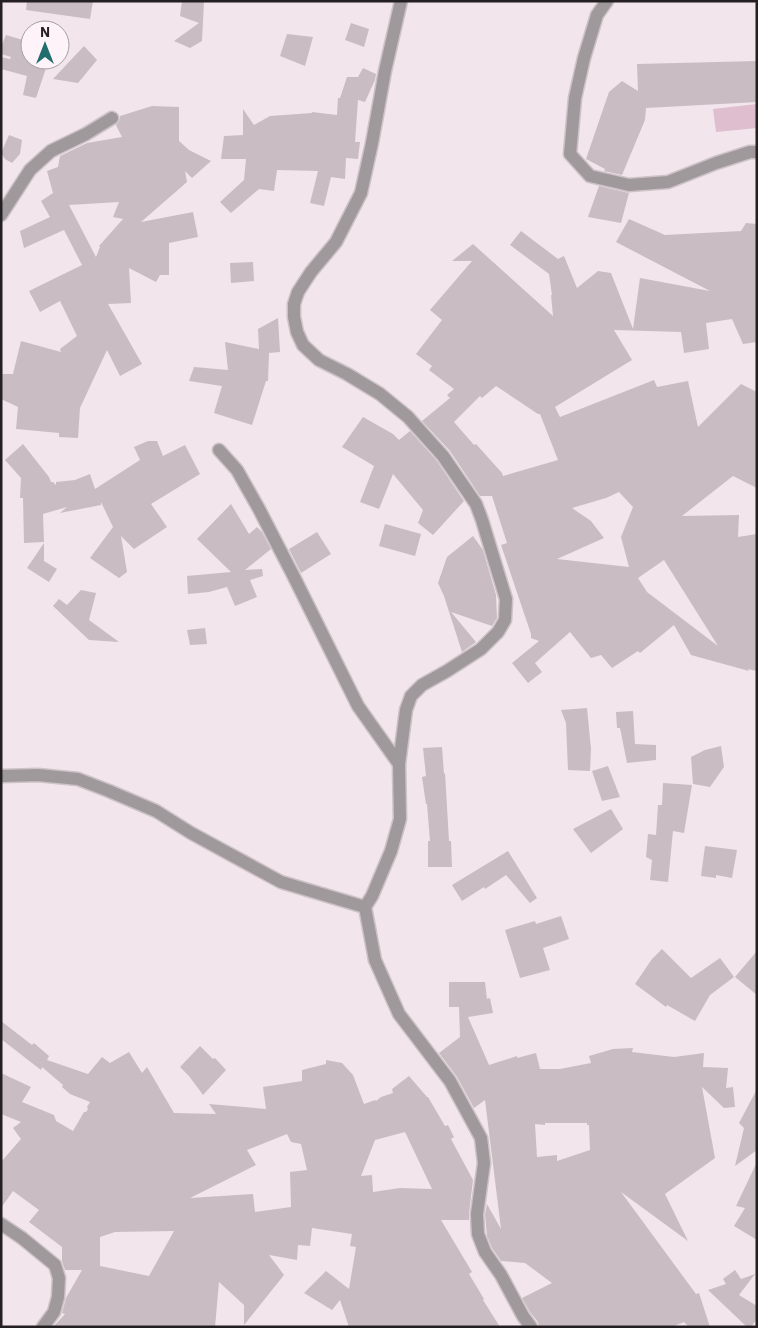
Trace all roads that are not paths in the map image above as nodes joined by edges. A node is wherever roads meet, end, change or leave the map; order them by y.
1 (401, 1) edge
2 (608, 1) edge
3 (112, 118) dead end
4 (757, 152) edge
5 (1, 215) edge
6 (219, 450) dead end
7 (399, 764) junction
8 (3, 776) dead end
9 (365, 908) junction
10 (1, 1224) edge
11 (43, 1327) edge
12 (531, 1327) edge

1 - 7 street
2 - 4 street
3 - 5 street
6 - 7 street
7 - 9 street
8 - 9 street
9 - 12 street
10 - 11 street

